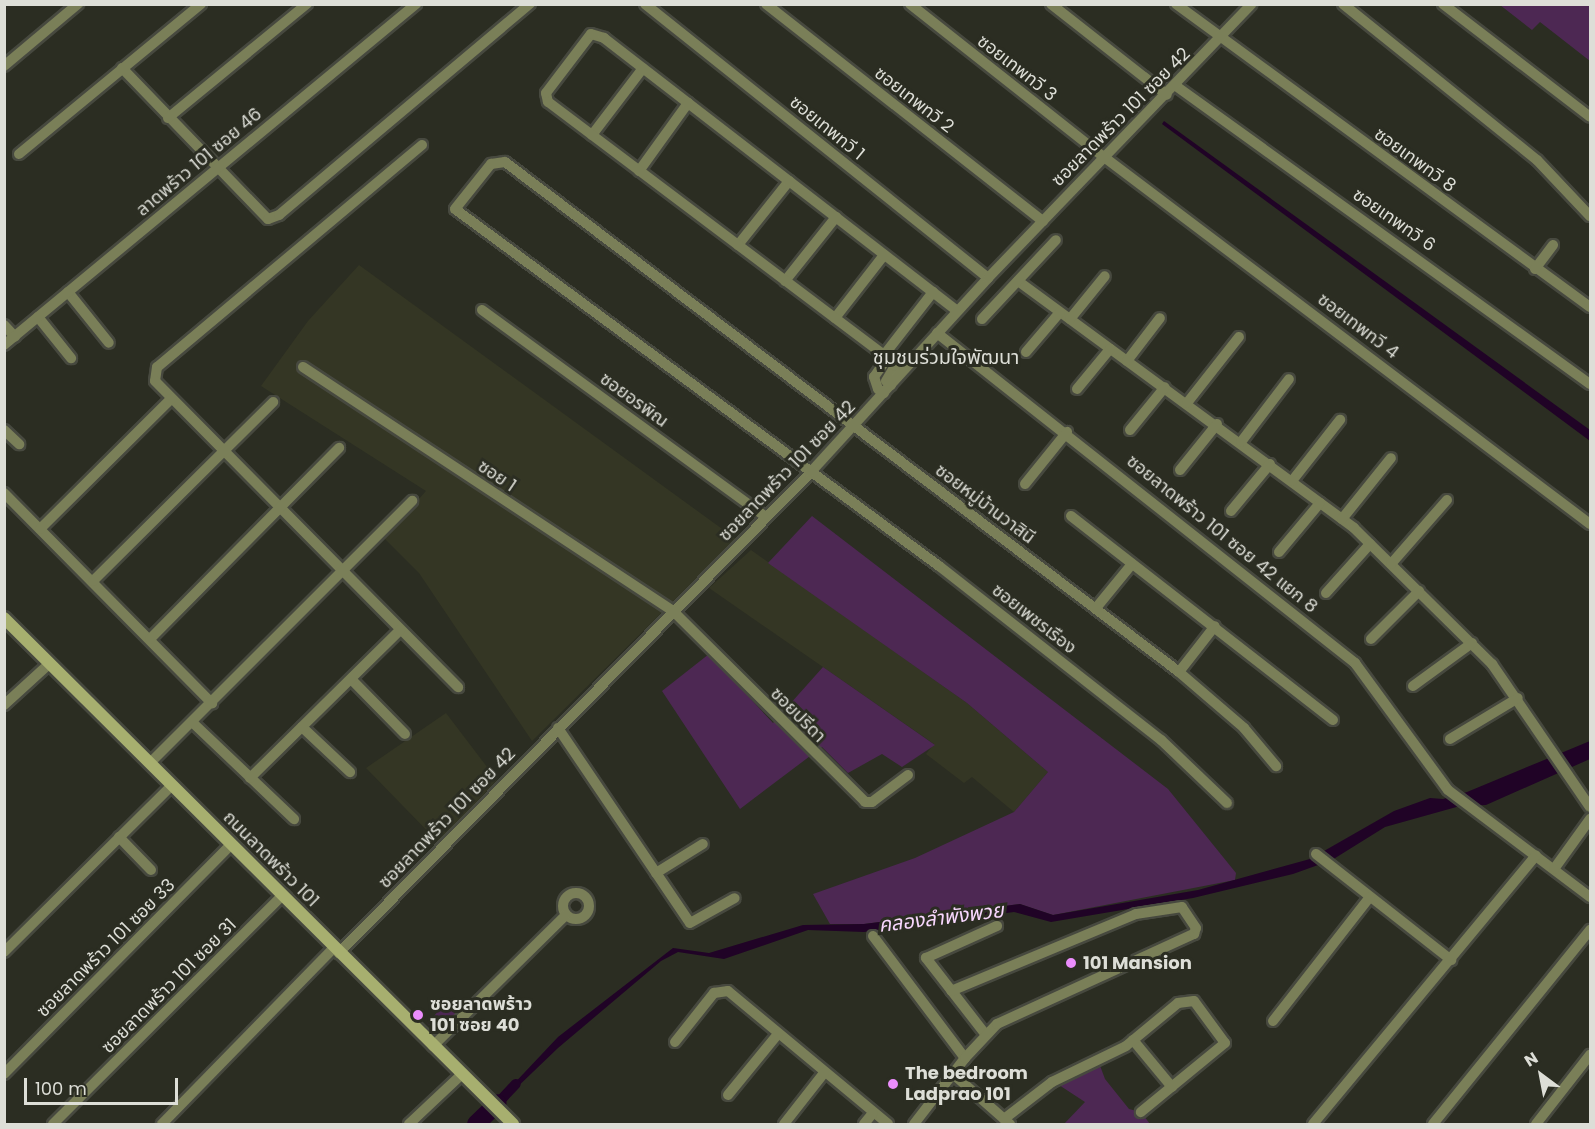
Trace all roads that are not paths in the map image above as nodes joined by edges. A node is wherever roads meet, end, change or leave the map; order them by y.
1 (78, 4) edge
2 (201, 4) edge
3 (307, 4) edge
4 (416, 4) edge
5 (530, 4) edge
6 (645, 4) edge
7 (766, 4) edge
8 (910, 4) edge
9 (1051, 4) edge
10 (1176, 4) edge
11 (1251, 4) edge
12 (1343, 4) edge
13 (1443, 4) edge
14 (1220, 39) junction
15 (4, 66) edge
16 (122, 68) junction
17 (643, 68) junction
18 (1176, 86) junction
19 (1167, 95) junction
20 (688, 103) junction
21 (1590, 117) edge
22 (168, 118) junction
23 (592, 135) junction
24 (422, 146) dead end
25 (19, 154) dead end
26 (1104, 156) junction
27 (218, 168) junction
28 (639, 171) junction
29 (789, 181) junction
30 (1590, 216) edge
31 (836, 217) junction
32 (1043, 221) junction
33 (1056, 240) dead end
34 (738, 245) junction
35 (1553, 245) dead end
36 (884, 255) junction
37 (1535, 269) junction
38 (1105, 276) dead end
39 (988, 278) junction
40 (785, 281) junction
41 (1018, 281) junction
42 (68, 292) junction
43 (933, 292) junction
44 (1590, 307) edge
45 (482, 310) dead end
46 (957, 311) junction
47 (1060, 312) junction
48 (38, 317) junction
49 (834, 318) junction
50 (1160, 318) dead end
51 (982, 319) dead end
52 (1070, 319) junction
53 (4, 325) edge
54 (937, 333) junction
55 (15, 337) junction
56 (1239, 337) dead end
57 (109, 343) dead end
58 (4, 345) edge
59 (1110, 349) junction
60 (1026, 352) dead end
61 (886, 356) junction
62 (71, 358) dead end
63 (1127, 361) junction
64 (303, 367) dead end
65 (1289, 379) dead end
66 (1590, 384) edge
67 (1165, 387) junction
68 (887, 389) junction
69 (1077, 389) dead end
70 (171, 399) junction
71 (273, 402) dead end
72 (1187, 403) junction
73 (1340, 420) dead end
74 (1217, 424) junction
75 (856, 425) junction
76 (4, 430) edge
77 (1130, 430) dead end
78 (1066, 432) junction
79 (1241, 442) junction
80 (19, 444) dead end
81 (339, 448) dead end
82 (223, 450) junction
83 (1391, 458) dead end
84 (1270, 464) junction
85 (1180, 470) dead end
86 (810, 473) junction
87 (1292, 481) junction
88 (1025, 484) dead end
89 (4, 493) edge
90 (1447, 500) dead end
91 (412, 501) dead end
92 (1320, 503) junction
93 (281, 508) junction
94 (1231, 512) dead end
95 (1071, 516) dead end
96 (766, 518) junction
97 (1342, 519) junction
98 (1590, 524) edge
99 (40, 529) junction
100 (1370, 544) junction
101 (1279, 552) dead end
102 (1132, 564) junction
103 (1391, 564) junction
104 (342, 574) junction
105 (93, 581) junction
106 (1419, 591) junction
107 (1326, 593) dead end
108 (1096, 608) junction
109 (674, 612) junction
110 (4, 618) edge
111 (1215, 626) junction
112 (400, 630) junction
113 (150, 639) junction
114 (1371, 639) dead end
115 (1472, 643) junction
116 (50, 663) junction
117 (1179, 672) junction
118 (351, 679) junction
119 (1413, 686) dead end
120 (458, 687) dead end
121 (212, 703) junction
122 (1521, 703) junction
123 (4, 705) edge
124 (1333, 720) dead end
125 (192, 722) junction
126 (302, 727) junction
127 (558, 728) junction
128 (405, 734) dead end
129 (1450, 739) dead end
130 (150, 764) junction
131 (1276, 766) dead end
132 (350, 772) dead end
133 (908, 775) dead end
134 (250, 778) junction
135 (172, 785) junction
136 (1227, 803) dead end
137 (1588, 803) edge
138 (294, 819) dead end
139 (1590, 819) edge
140 (119, 837) junction
141 (231, 844) junction
142 (703, 844) dead end
143 (1316, 854) dead end
144 (1536, 855) junction
145 (1554, 869) junction
146 (151, 870) dead end
147 (656, 873) junction
148 (282, 896) junction
149 (1370, 897) junction
150 (1590, 897) edge
151 (735, 898) dead end
152 (566, 915) dead end
153 (997, 926) dead end
154 (1590, 930) edge
155 (873, 936) dead end
156 (337, 950) junction
157 (4, 952) edge
158 (1451, 960) junction
159 (951, 991) junction
160 (1273, 1021) dead end
161 (778, 1034) junction
162 (986, 1035) junction
163 (1133, 1040) junction
164 (675, 1042) dead end
165 (433, 1046) junction
166 (1590, 1055) edge
167 (965, 1058) junction
168 (824, 1073) junction
169 (4, 1074) edge
170 (461, 1074) junction
171 (953, 1074) junction
172 (1172, 1087) junction
173 (728, 1095) dead end
174 (1141, 1112) dead end
175 (873, 1113) junction
176 (508, 1120) edge
177 (1007, 1122) edge
178 (53, 1125) edge
179 (162, 1125) edge
180 (409, 1125) edge
181 (784, 1125) edge
182 (864, 1125) edge
183 (888, 1125) edge
184 (914, 1125) edge
185 (1313, 1125) edge
186 (1432, 1125) edge
187 (1536, 1125) edge

1 - 15 street
2 - 16 street
3 - 22 street
4 - 27 street, ลาดพร้าว 101 ซอย 46
5 - 27 street
6 - 39 street, ซอยเทพทวี 1
7 - 32 street, ซอยเทพทวี 2
8 - 26 street, ซอยเทพทวี 3
9 - 19 street
10 - 14 street, ซอยเทพทวี 8
11 - 14 street, ซอยลาดพร้าว 101 ซอย 42
12 - 30 street
13 - 21 street
14 - 18 street, ซอยลาดพร้าว 101 ซอย 42
14 - 37 street, ซอยเทพทวี 8
16 - 22 street
16 - 25 street
17 - 20 street
17 - 23 street
17 - 23 street
18 - 19 street, ซอยลาดพร้าว 101 ซอย 42
18 - 66 street, ซอยเทพทวี 6
19 - 26 street, ซอยลาดพร้าว 101 ซอย 42
20 - 28 street
20 - 29 street
22 - 27 street
23 - 28 street
24 - 70 street
26 - 32 street, ซอยลาดพร้าว 101 ซอย 42
26 - 98 street, ซอยเทพทวี 4
27 - 42 street, ลาดพร้าว 101 ซอย 46
28 - 34 street
29 - 31 street
29 - 34 street
31 - 36 street
31 - 40 street
32 - 39 street, ซอยลาดพร้าว 101 ซอย 42
33 - 41 street
34 - 40 street
35 - 37 street
36 - 43 street
36 - 49 street
37 - 44 street, ซอยเทพทวี 8
38 - 52 street
39 - 46 street, ซอยลาดพร้าว 101 ซอย 42
40 - 49 street
41 - 47 street
41 - 51 street
42 - 48 street, ลาดพร้าว 101 ซอย 46
42 - 57 street
43 - 46 street
43 - 61 street
45 - 96 street, ซอยอรพิณ
46 - 54 street, ซอยลาดพร้าว 101 ซอย 42
47 - 52 street
47 - 60 street
48 - 55 street, ลาดพร้าว 101 ซอย 46
48 - 62 street
49 - 61 street
50 - 63 street
52 - 59 street
53 - 55 street
54 - 68 street, ซอยลาดพร้าว 101 ซอย 42
54 - 78 street, ซอยลาดพร้าว 101 ซอย 42 แยก 8
55 - 58 street, ลาดพร้าว 101 ซอย 46
56 - 72 street
59 - 63 street
59 - 69 street
61 - 68 street
63 - 67 street
64 - 109 street, ซอย 1
65 - 79 street
67 - 72 street
67 - 77 street
68 - 75 street, ซอยลาดพร้าว 101 ซอย 42
70 - 82 street
70 - 99 street
71 - 82 street
72 - 74 street
73 - 87 street
74 - 79 street
74 - 85 street
75 - 86 street, ซอยลาดพร้าว 101 ซอย 42
75 - 86 street, ซอยหมู่บ้านวาสินี
75 - 108 street, ซอยหมู่บ้านวาสินี
76 - 80 street
78 - 88 street
78 - 144 street, ซอยลาดพร้าว 101 ซอย 42 แยก 8
79 - 84 street
81 - 93 street
82 - 93 street
82 - 105 street
83 - 97 street
84 - 87 street
84 - 94 street
86 - 96 street, ซอยลาดพร้าว 101 ซอย 42
86 - 136 street, ซอยเพชรเรือง
87 - 92 street
89 - 99 street
90 - 103 street
91 - 104 street
92 - 97 street
92 - 101 street
93 - 104 street
93 - 113 street
95 - 102 street
96 - 109 street, ซอยลาดพร้าว 101 ซอย 42
97 - 100 street
99 - 105 street
100 - 103 street
100 - 107 street
102 - 108 street
102 - 111 street
103 - 106 street
104 - 112 street
104 - 121 street
105 - 113 street
106 - 114 street
106 - 115 street
108 - 117 street, ซอยหมู่บ้านวาสินี
109 - 127 street, ซอยลาดพร้าว 101 ซอย 42
109 - 133 street, ซอยปรีดา
110 - 116 street, ถนนลาดพร้าว 101
111 - 117 street
111 - 124 street
112 - 118 street
112 - 120 street
113 - 121 street
115 - 119 street
115 - 122 street
116 - 123 street
116 - 130 street, ถนนลาดพร้าว 101
117 - 131 street, ซอยหมู่บ้านวาสินี
118 - 126 street
118 - 128 street
121 - 125 street
122 - 129 street
122 - 137 street
125 - 130 street
125 - 134 street
126 - 132 street
126 - 134 street
127 - 147 street
127 - 156 street, ซอยลาดพร้าว 101 ซอย 42
130 - 135 street, ถนนลาดพร้าว 101
134 - 138 street
135 - 140 street
135 - 141 street, ถนนลาดพร้าว 101
139 - 145 street
140 - 146 street
140 - 157 street
141 - 148 street, ถนนลาดพร้าว 101
141 - 169 street, ซอยลาดพร้าว 101 ซอย 33
142 - 147 street
143 - 149 street
144 - 145 street
144 - 158 street
145 - 150 street
147 - 151 street
148 - 156 street, ถนนลาดพร้าว 101
148 - 178 street, ซอยลาดพร้าว 101 ซอย 31
149 - 158 street
149 - 160 street
152 - 165 street
153 - 159 street
154 - 186 street
155 - 167 street
156 - 165 street, ถนนลาดพร้าว 101
156 - 179 street, ซอยลาดพร้าว 101 ซอย 42
158 - 185 street
159 - 162 street
159 - 162 street
161 - 164 street
161 - 168 street
161 - 173 street
162 - 167 street
163 - 172 street
163 - 172 street
163 - 177 street
165 - 170 street, ถนนลาดพร้าว 101
166 - 187 street
167 - 171 street
168 - 175 street
168 - 181 street
170 - 176 street, ถนนลาดพร้าว 101
170 - 180 street
171 - 177 street
171 - 184 street
172 - 174 street
175 - 182 street
175 - 183 street

